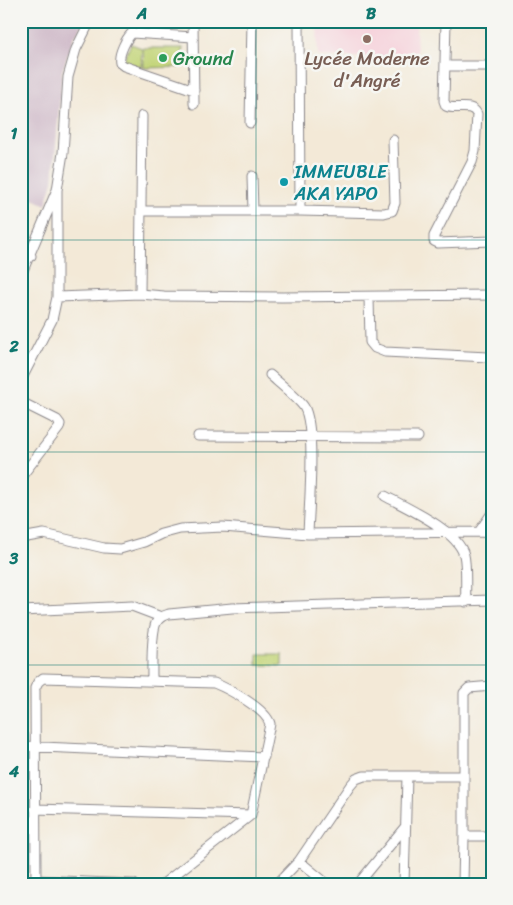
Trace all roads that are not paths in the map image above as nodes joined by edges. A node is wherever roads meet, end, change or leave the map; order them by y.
1 (90, 21) edge
2 (193, 21) edge
3 (252, 21) edge
4 (299, 21) edge
5 (446, 21) edge
6 (193, 37) junction
7 (445, 66) junction
8 (492, 66) edge
9 (194, 90) junction
10 (194, 104) dead end
11 (142, 116) dead end
12 (250, 123) dead end
13 (393, 140) dead end
14 (252, 176) dead end
15 (58, 190) junction
16 (142, 211) junction
17 (253, 211) junction
18 (300, 211) junction
19 (492, 241) edge
20 (21, 251) edge
21 (31, 256) junction
22 (21, 275) edge
23 (140, 294) junction
24 (492, 296) edge
25 (57, 297) junction
26 (369, 297) junction
27 (492, 359) edge
28 (270, 375) dead end
29 (21, 380) edge
30 (21, 402) edge
31 (198, 436) dead end
32 (418, 437) dead end
33 (311, 438) junction
34 (21, 477) edge
35 (385, 496) dead end
36 (492, 513) edge
37 (448, 532) junction
38 (480, 532) junction
39 (492, 533) edge
40 (308, 534) junction
41 (21, 538) edge
42 (492, 600) edge
43 (466, 602) junction
44 (21, 611) edge
45 (161, 617) junction
46 (152, 680) junction
47 (492, 686) edge
48 (21, 746) edge
49 (35, 747) junction
50 (264, 757) junction
51 (406, 776) junction
52 (464, 776) junction
53 (35, 809) junction
54 (251, 815) junction
55 (405, 827) junction
56 (464, 836) junction
57 (492, 836) edge
58 (299, 862) junction
59 (36, 882) edge
60 (134, 884) edge
61 (163, 884) edge
62 (277, 884) edge
63 (326, 884) edge
64 (358, 884) edge
65 (404, 884) edge
66 (462, 884) edge

1 - 15 street
2 - 6 street
3 - 12 street
4 - 18 street
5 - 7 street
6 - 9 street
6 - 9 street
7 - 8 street
7 - 19 street
9 - 10 street
11 - 16 street
13 - 18 street
14 - 17 street
15 - 21 street
15 - 25 street
16 - 17 street
16 - 23 street
17 - 18 street
20 - 21 street
21 - 22 street
23 - 25 street
23 - 26 street
24 - 26 street
25 - 29 street
26 - 27 street
28 - 33 street
30 - 34 street
31 - 33 street
32 - 33 street
33 - 40 street
35 - 37 street
36 - 38 street
37 - 38 street
37 - 40 street
37 - 43 street
38 - 39 street
40 - 41 street
42 - 43 street
43 - 45 street
44 - 45 street
45 - 46 street
46 - 49 street
46 - 50 street
47 - 52 street
48 - 49 street
49 - 50 street
49 - 53 street
50 - 54 street
51 - 52 street
51 - 55 street
51 - 58 street
52 - 56 street
53 - 54 street
53 - 59 street
54 - 61 street
55 - 64 street
55 - 65 street
56 - 57 street
56 - 66 street
58 - 62 street
58 - 63 street
59 - 60 street

